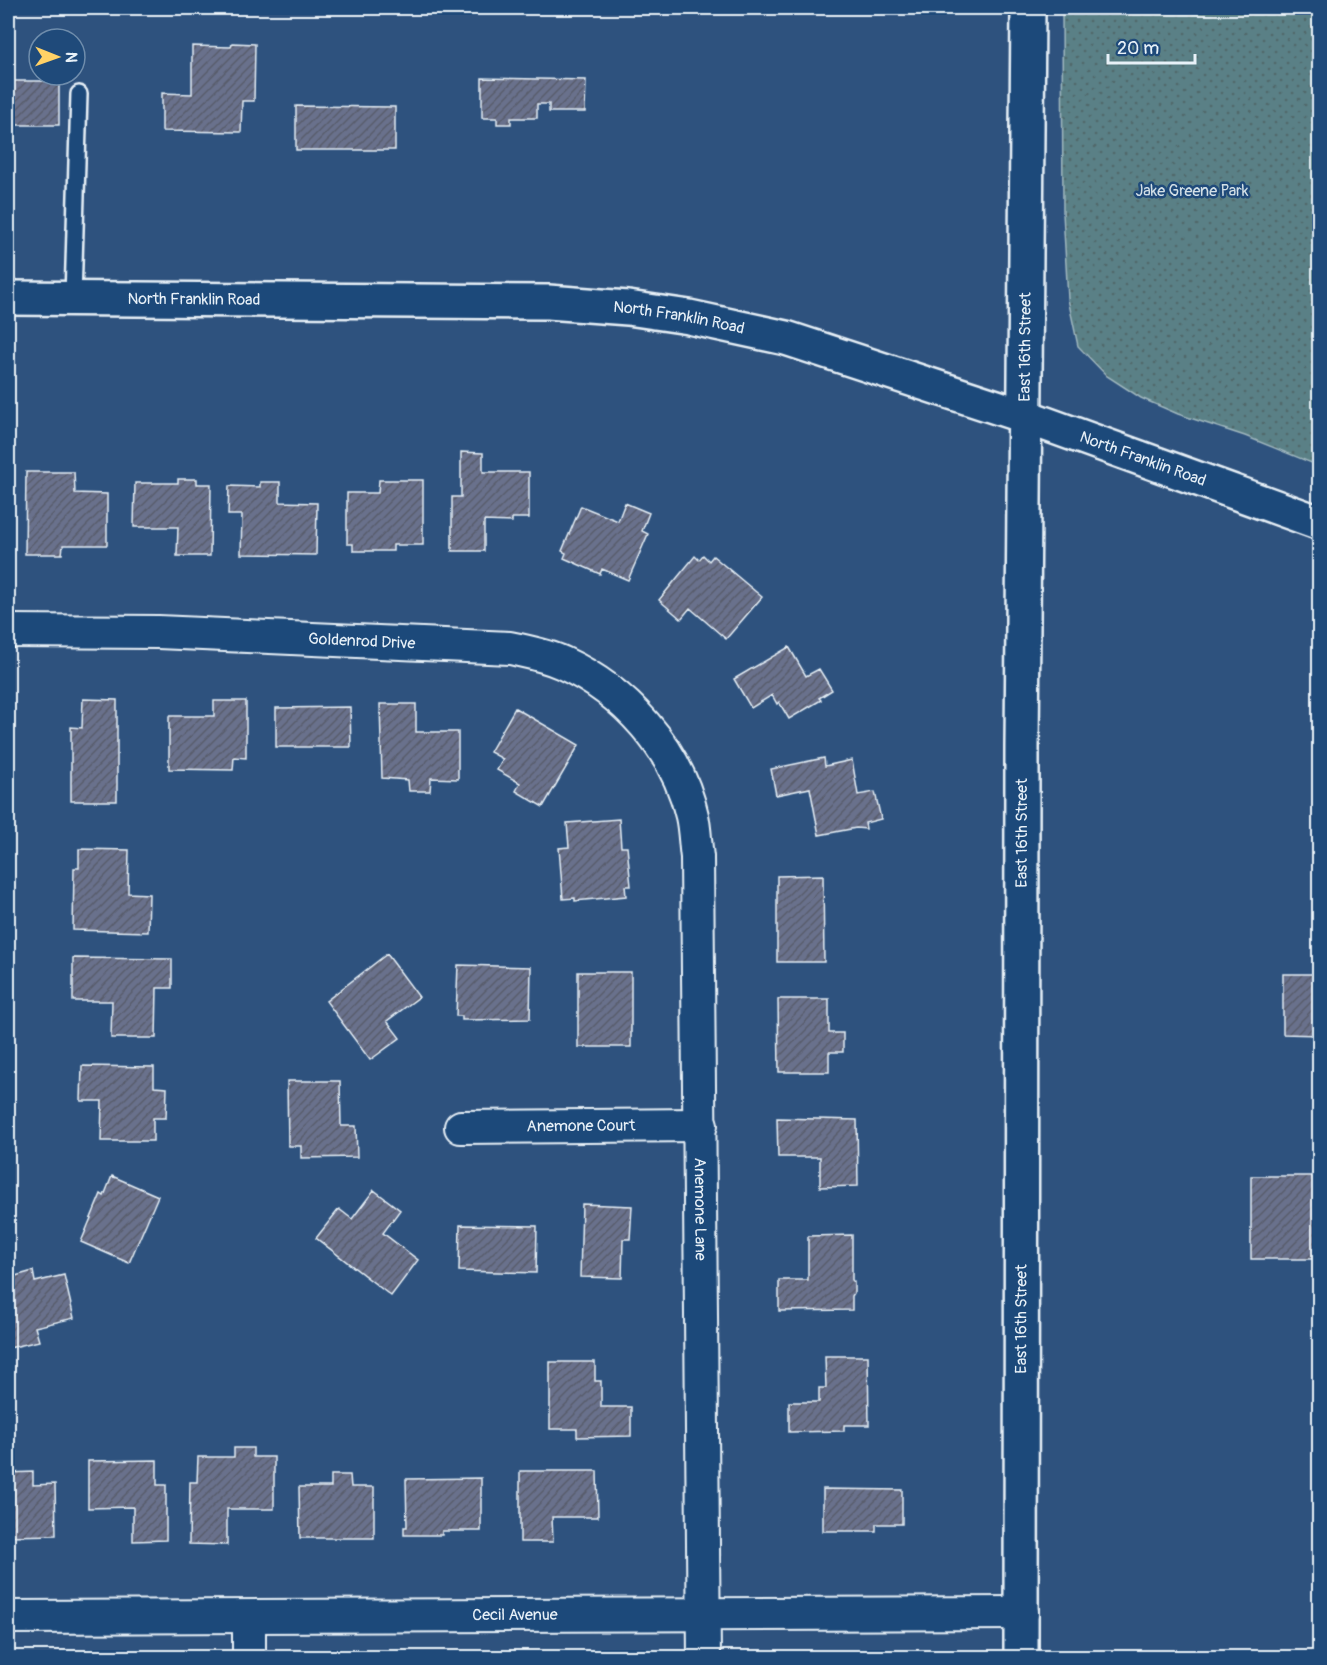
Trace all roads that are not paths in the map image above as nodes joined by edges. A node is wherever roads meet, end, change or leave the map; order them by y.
1 (1028, 8) edge
2 (79, 94) dead end
3 (8, 298) edge
4 (73, 298) junction
5 (1024, 416) junction
6 (1320, 523) edge
7 (8, 631) edge
8 (672, 765) joint
9 (700, 1125) junction
10 (461, 1127) dead end
11 (1022, 1612) junction
12 (704, 1614) junction
13 (8, 1617) edge
14 (249, 1617) junction
15 (249, 1658) edge
16 (704, 1658) edge
17 (1021, 1658) edge

1 - 5 street, East 16th Street
2 - 4 lane
3 - 4 street, North Franklin Road
4 - 5 street, North Franklin Road
5 - 6 street, North Franklin Road
5 - 11 street, East 16th Street
7 - 8 street, Goldenrod Drive
8 - 9 street, Anemone Lane
9 - 10 street, Anemone Court
9 - 12 street, Anemone Lane
11 - 12 street, Cecil Avenue
11 - 17 street, East 16th Street
12 - 14 street, Cecil Avenue
12 - 16 street, Anemone Lane
13 - 14 street, Cecil Avenue
14 - 15 street

